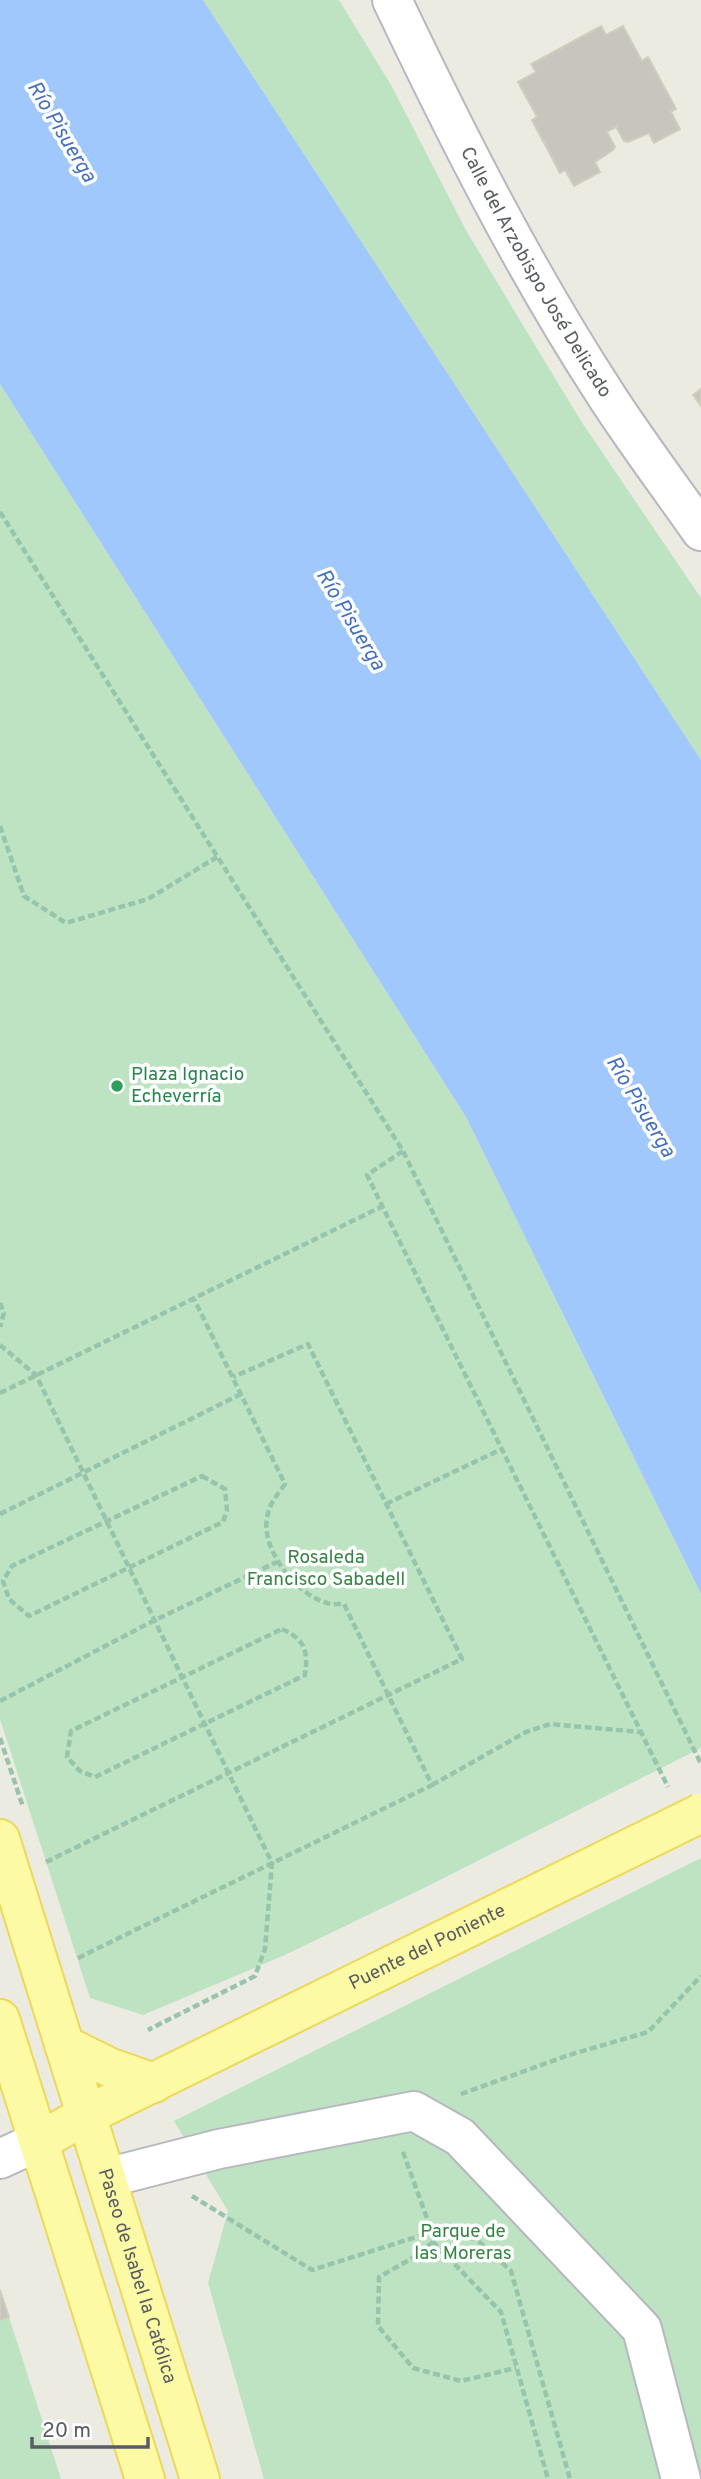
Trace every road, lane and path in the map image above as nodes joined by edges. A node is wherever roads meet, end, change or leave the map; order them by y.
1 (392, 0) edge
2 (0, 512) edge
3 (701, 531) edge
4 (0, 826) edge
5 (217, 856) junction
6 (403, 1151) junction
7 (383, 1206) junction
8 (194, 1299) junction
9 (0, 1303) edge
10 (0, 1327) edge
11 (0, 1345) edge
12 (36, 1375) junction
13 (233, 1377) junction
14 (0, 1393) edge
15 (241, 1394) junction
16 (502, 1449) junction
17 (83, 1472) junction
18 (386, 1504) junction
19 (0, 1514) edge
20 (107, 1521) junction
21 (277, 1562) junction
22 (129, 1567) junction
23 (155, 1620) junction
24 (183, 1678) junction
25 (388, 1695) junction
26 (0, 1701) edge
27 (205, 1724) junction
28 (641, 1732) junction
29 (701, 1764) edge
30 (228, 1773) junction
31 (432, 1785) junction
32 (686, 1803) edge
33 (0, 1839) edge
34 (66, 1853) dead end
35 (272, 1863) junction
36 (73, 1961) dead end
37 (701, 1976) edge
38 (0, 2019) edge
39 (148, 2030) dead end
40 (64, 2045) junction
41 (154, 2082) junction
42 (402, 2113) junction
43 (87, 2115) junction
44 (39, 2141) junction
45 (0, 2159) edge
46 (147, 2169) junction
47 (106, 2178) junction
48 (432, 2232) junction
49 (433, 2242) junction
50 (516, 2368) junction
51 (145, 2479) edge
52 (200, 2479) edge
53 (548, 2479) edge
54 (570, 2479) edge
55 (681, 2479) edge

1 - 3 street, Calle del Arzobispo José Delicado
2 - 5 path
4 - 5 path
5 - 6 path
6 - 7 path
6 - 29 path
7 - 8 path
7 - 16 path
8 - 12 path
8 - 13 path
9 - 10 path
11 - 12 path
12 - 14 path
12 - 17 path
13 - 15 path
13 - 18 path
15 - 17 path
15 - 21 path
16 - 18 path
16 - 28 path
17 - 19 path
17 - 20 path
18 - 25 path
20 - 22 path
20 - 22 path
20 - 22 path
21 - 23 path
21 - 25 path
22 - 23 path
23 - 24 path
23 - 26 path
24 - 27 path
24 - 27 path
24 - 27 path
25 - 30 path
25 - 31 path
27 - 30 path
28 - 31 path
28 - 32 path
30 - 34 path
30 - 35 path
31 - 35 path
32 - 41 main road, Puente del Poniente, bridge
33 - 40 main road, Paseo de Isabel la Católica
35 - 36 path
35 - 39 path
37 - 42 path
38 - 44 main road
40 - 41 main road
40 - 43 main road, Paseo de Isabel la Católica
41 - 43 main road, Puente del Poniente
42 - 46 street
42 - 48 path
42 - 55 street
43 - 44 main road
43 - 47 main road, Paseo de Isabel la Católica
44 - 45 street
44 - 51 main road
46 - 47 street
46 - 48 path
47 - 52 main road, Paseo de Isabel la Católica
48 - 49 path
48 - 54 path
49 - 50 path
49 - 50 path
50 - 53 path

